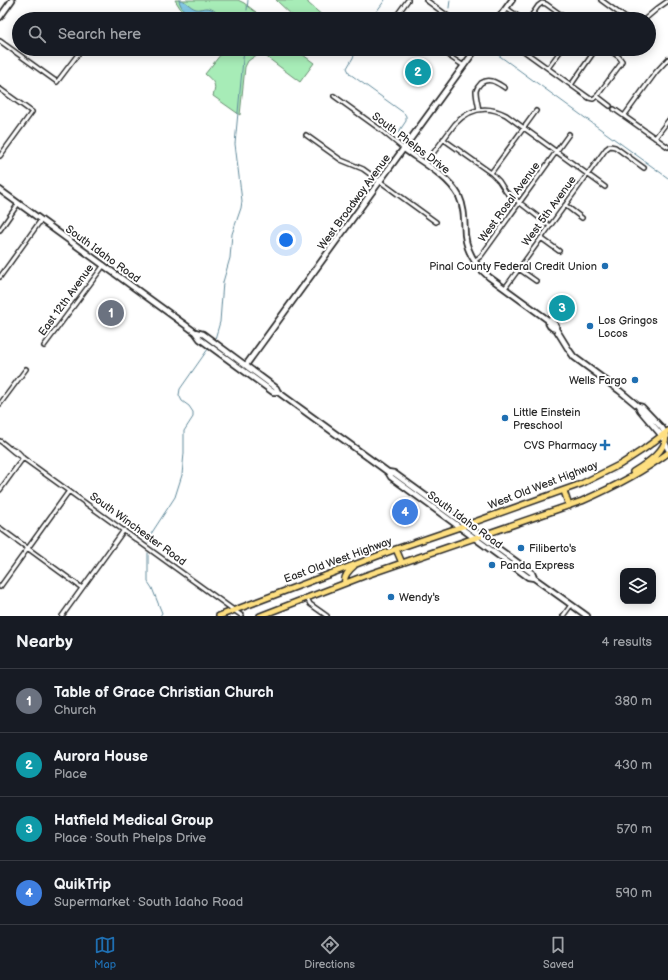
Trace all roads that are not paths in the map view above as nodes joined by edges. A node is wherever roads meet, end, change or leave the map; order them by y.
1 (12, 0) edge
2 (408, 0) edge
3 (426, 0) edge
4 (512, 0) edge
5 (604, 1) edge
6 (668, 1) edge
7 (506, 8) junction
8 (399, 12) edge
9 (442, 12) edge
10 (503, 12) edge
11 (512, 12) edge
12 (533, 12) edge
13 (557, 12) edge
14 (618, 12) edge
15 (654, 12) edge
16 (0, 17) edge
17 (0, 41) edge
18 (12, 50) edge
19 (21, 56) edge
20 (77, 56) edge
21 (450, 56) edge
22 (471, 56) edge
23 (531, 56) edge
24 (557, 56) edge
25 (591, 56) edge
26 (618, 56) edge
27 (668, 59) edge
28 (464, 66) junction
29 (548, 68) junction
30 (571, 85) junction
31 (505, 88) dead end
32 (0, 89) edge
33 (334, 96) dead end
34 (597, 96) junction
35 (610, 106) dead end
36 (614, 109) dead end
37 (479, 110) junction
38 (536, 111) dead end
39 (624, 116) junction
40 (668, 121) edge
41 (524, 128) junction
42 (569, 134) dead end
43 (306, 135) dead end
44 (655, 138) junction
45 (444, 139) junction
46 (668, 148) edge
47 (404, 149) junction
48 (556, 152) junction
49 (0, 156) edge
50 (425, 164) junction
51 (644, 168) dead end
52 (491, 173) junction
53 (588, 174) junction
54 (380, 181) junction
55 (605, 187) dead end
56 (0, 190) edge
57 (519, 203) junction
58 (18, 204) junction
59 (565, 205) junction
60 (582, 218) dead end
61 (41, 220) junction
62 (436, 222) dead end
63 (550, 226) junction
64 (0, 230) edge
65 (541, 238) junction
66 (558, 250) dead end
67 (474, 261) junction
68 (104, 265) junction
69 (518, 269) junction
70 (0, 277) edge
71 (536, 281) dead end
72 (505, 288) junction
73 (195, 332) junction
74 (44, 346) dead end
75 (246, 365) junction
76 (26, 369) dead end
77 (278, 392) junction
78 (0, 404) edge
79 (666, 434) edge
80 (0, 441) edge
81 (665, 442) junction
82 (668, 449) edge
83 (668, 453) edge
84 (23, 458) junction
85 (388, 472) junction
86 (0, 490) edge
87 (606, 490) junction
88 (69, 491) junction
89 (564, 491) junction
90 (569, 506) junction
91 (466, 525) junction
92 (460, 527) junction
93 (0, 528) edge
94 (124, 530) junction
95 (481, 536) junction
96 (475, 538) junction
97 (28, 548) junction
98 (396, 549) junction
99 (364, 561) junction
100 (402, 563) junction
101 (534, 578) junction
102 (346, 583) junction
103 (0, 587) edge
104 (82, 588) junction
105 (307, 598) junction
106 (571, 605) junction
107 (234, 610) junction
108 (62, 616) edge
109 (219, 616) edge
110 (242, 616) edge
111 (260, 616) edge
112 (327, 616) edge
113 (563, 616) edge
114 (587, 616) edge

1 - 16 main road
2 - 8 street
3 - 9 street
4 - 7 main road
5 - 14 street
6 - 15 street
7 - 10 main road
7 - 11 street
12 - 13 street
17 - 18 street
19 - 20 street
21 - 28 street
22 - 28 main road, West Broadway Avenue
23 - 29 street
24 - 29 street
25 - 30 street
26 - 34 street
27 - 39 street
28 - 47 main road, West Broadway Avenue
29 - 30 street
30 - 34 street
31 - 37 street
32 - 49 street
33 - 47 street, South Phelps Drive
34 - 35 street
36 - 39 street
37 - 41 street
37 - 45 street
38 - 41 street
39 - 44 street
40 - 44 street
41 - 48 street
41 - 52 street
42 - 48 street, West Rosal Avenue
43 - 54 street
44 - 46 street
45 - 50 street
45 - 52 street
47 - 50 main road, South Phelps Drive
47 - 54 main road, West Broadway Avenue
48 - 53 street
48 - 57 street, West Rosal Avenue
50 - 67 main road, South Phelps Drive
51 - 53 street, West 5th Avenue
52 - 57 street
53 - 55 street
53 - 59 street, West 5th Avenue
54 - 62 street
54 - 75 main road, West Broadway Avenue
56 - 58 main road, South Idaho Road
57 - 63 street
57 - 67 street, West Rosal Avenue
58 - 61 main road, South Idaho Road
58 - 64 street
59 - 60 street
59 - 63 street, West 5th Avenue
61 - 68 main road, South Idaho Road
61 - 70 street
63 - 65 street, West 5th Avenue
65 - 66 street
65 - 69 street, West 5th Avenue
67 - 72 main road, South Phelps Drive
68 - 73 main road, South Idaho Road
68 - 74 street, East 12th Avenue
69 - 71 street
69 - 72 street, West 5th Avenue
72 - 79 main road, South Phelps Drive
73 - 75 main road, South Idaho Road
73 - 77 main road, South Idaho Road
75 - 77 main road, South Idaho Road
76 - 78 street
77 - 85 main road, South Idaho Road
79 - 81 main road
79 - 89 main road, West Old West Highway
80 - 84 street, South Winchester Road
81 - 82 main road
81 - 87 main road
83 - 87 main road
84 - 86 street
84 - 88 street, South Winchester Road
85 - 91 main road, South Idaho Road
85 - 92 main road, South Idaho Road
87 - 90 main road
88 - 94 street, South Winchester Road
88 - 97 street
89 - 90 main road
89 - 91 main road, West Old West Highway
90 - 95 main road
91 - 92 main road, East Old West Highway
91 - 95 main road, South Idaho Road
92 - 96 main road, South Idaho Road
92 - 98 main road, East Old West Highway
93 - 97 street
94 - 104 street
94 - 107 street, South Winchester Road
95 - 96 main road
95 - 101 main road, South Idaho Road
96 - 100 main road
96 - 101 main road, South Idaho Road
97 - 103 street
97 - 104 street
98 - 99 main road, East Old West Highway
98 - 100 main road
99 - 102 main road
99 - 107 main road, East Old West Highway
100 - 102 main road
101 - 106 main road, South Idaho Road
102 - 105 main road
104 - 108 street
105 - 111 main road
105 - 112 street
106 - 113 street
106 - 114 main road, South Idaho Road
107 - 109 main road, East Old West Highway
107 - 110 street, South Winchester Road

